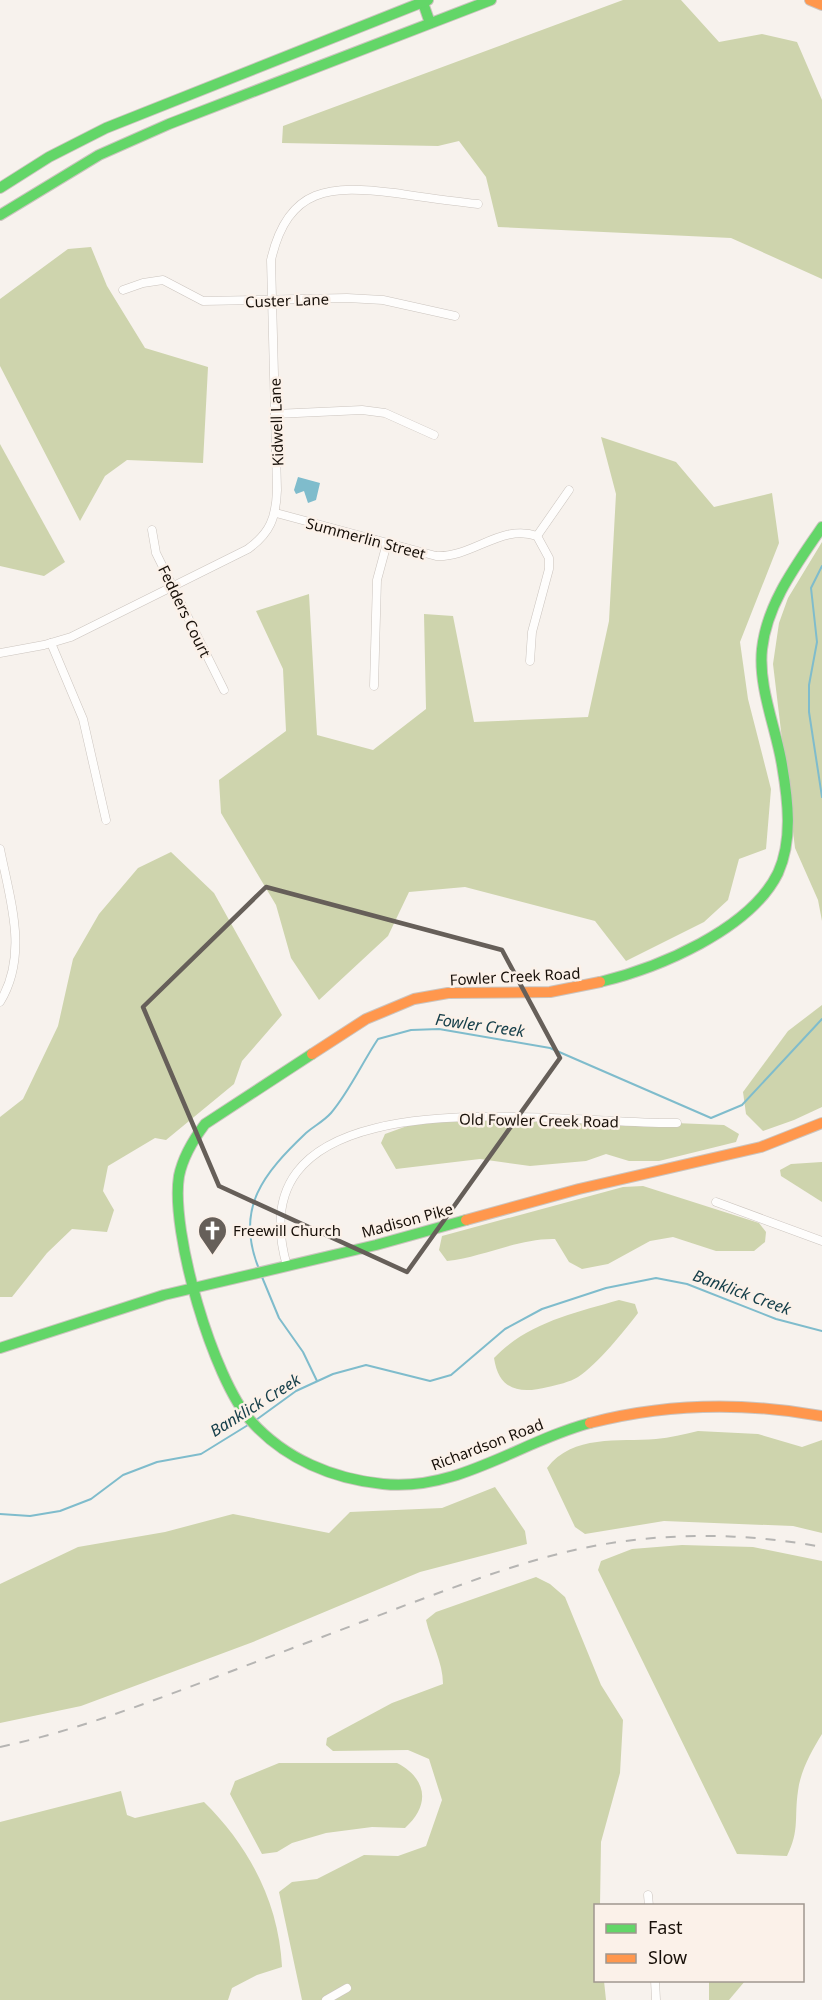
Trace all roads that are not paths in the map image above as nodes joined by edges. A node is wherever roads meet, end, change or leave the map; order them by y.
1 (491, 0) edge
2 (810, 0) edge
3 (425, 1) edge
4 (822, 5) edge
5 (430, 23) junction
6 (0, 188) edge
7 (478, 204) dead end
8 (0, 215) edge
9 (123, 290) dead end
10 (272, 300) junction
11 (455, 316) dead end
12 (275, 414) junction
13 (434, 435) dead end
14 (569, 490) dead end
15 (276, 513) junction
16 (822, 527) edge
17 (152, 530) dead end
18 (537, 536) junction
19 (387, 543) junction
20 (173, 587) junction
21 (51, 644) junction
22 (0, 653) edge
23 (530, 661) dead end
24 (374, 686) dead end
25 (224, 690) dead end
26 (106, 820) dead end
27 (0, 849) edge
28 (0, 1002) edge
29 (822, 1122) edge
30 (677, 1123) dead end
31 (716, 1202) dead end
32 (822, 1240) edge
33 (287, 1266) junction
34 (195, 1287) junction
35 (0, 1348) edge
36 (822, 1416) edge
37 (648, 1895) dead end
38 (649, 1904) edge
39 (655, 1982) edge
40 (347, 1988) dead end
41 (326, 2000) edge
42 (656, 2000) edge

1 - 5 main road
2 - 4 main road
3 - 5 main road
3 - 6 main road
5 - 8 main road
7 - 10 street, Kidwell Lane
9 - 10 street, Custer Lane
10 - 11 street, Custer Lane
10 - 12 street, Kidwell Lane
12 - 13 street
12 - 15 street, Kidwell Lane
14 - 18 street
15 - 19 street, Summerlin Street
15 - 20 street
16 - 34 main road, Fowler Creek Road
17 - 20 street, Fedders Court
18 - 19 street, Summerlin Street
18 - 23 street
19 - 24 street
20 - 21 street
20 - 25 street, Fedders Court
21 - 22 street
21 - 26 street
27 - 28 street
29 - 33 main road, Madison Pike
30 - 33 street, Old Fowler Creek Road
31 - 32 street
33 - 34 main road, Madison Pike
34 - 35 main road, Madison Pike
34 - 36 main road, Richardson Road
37 - 38 street
39 - 42 street
40 - 41 street

